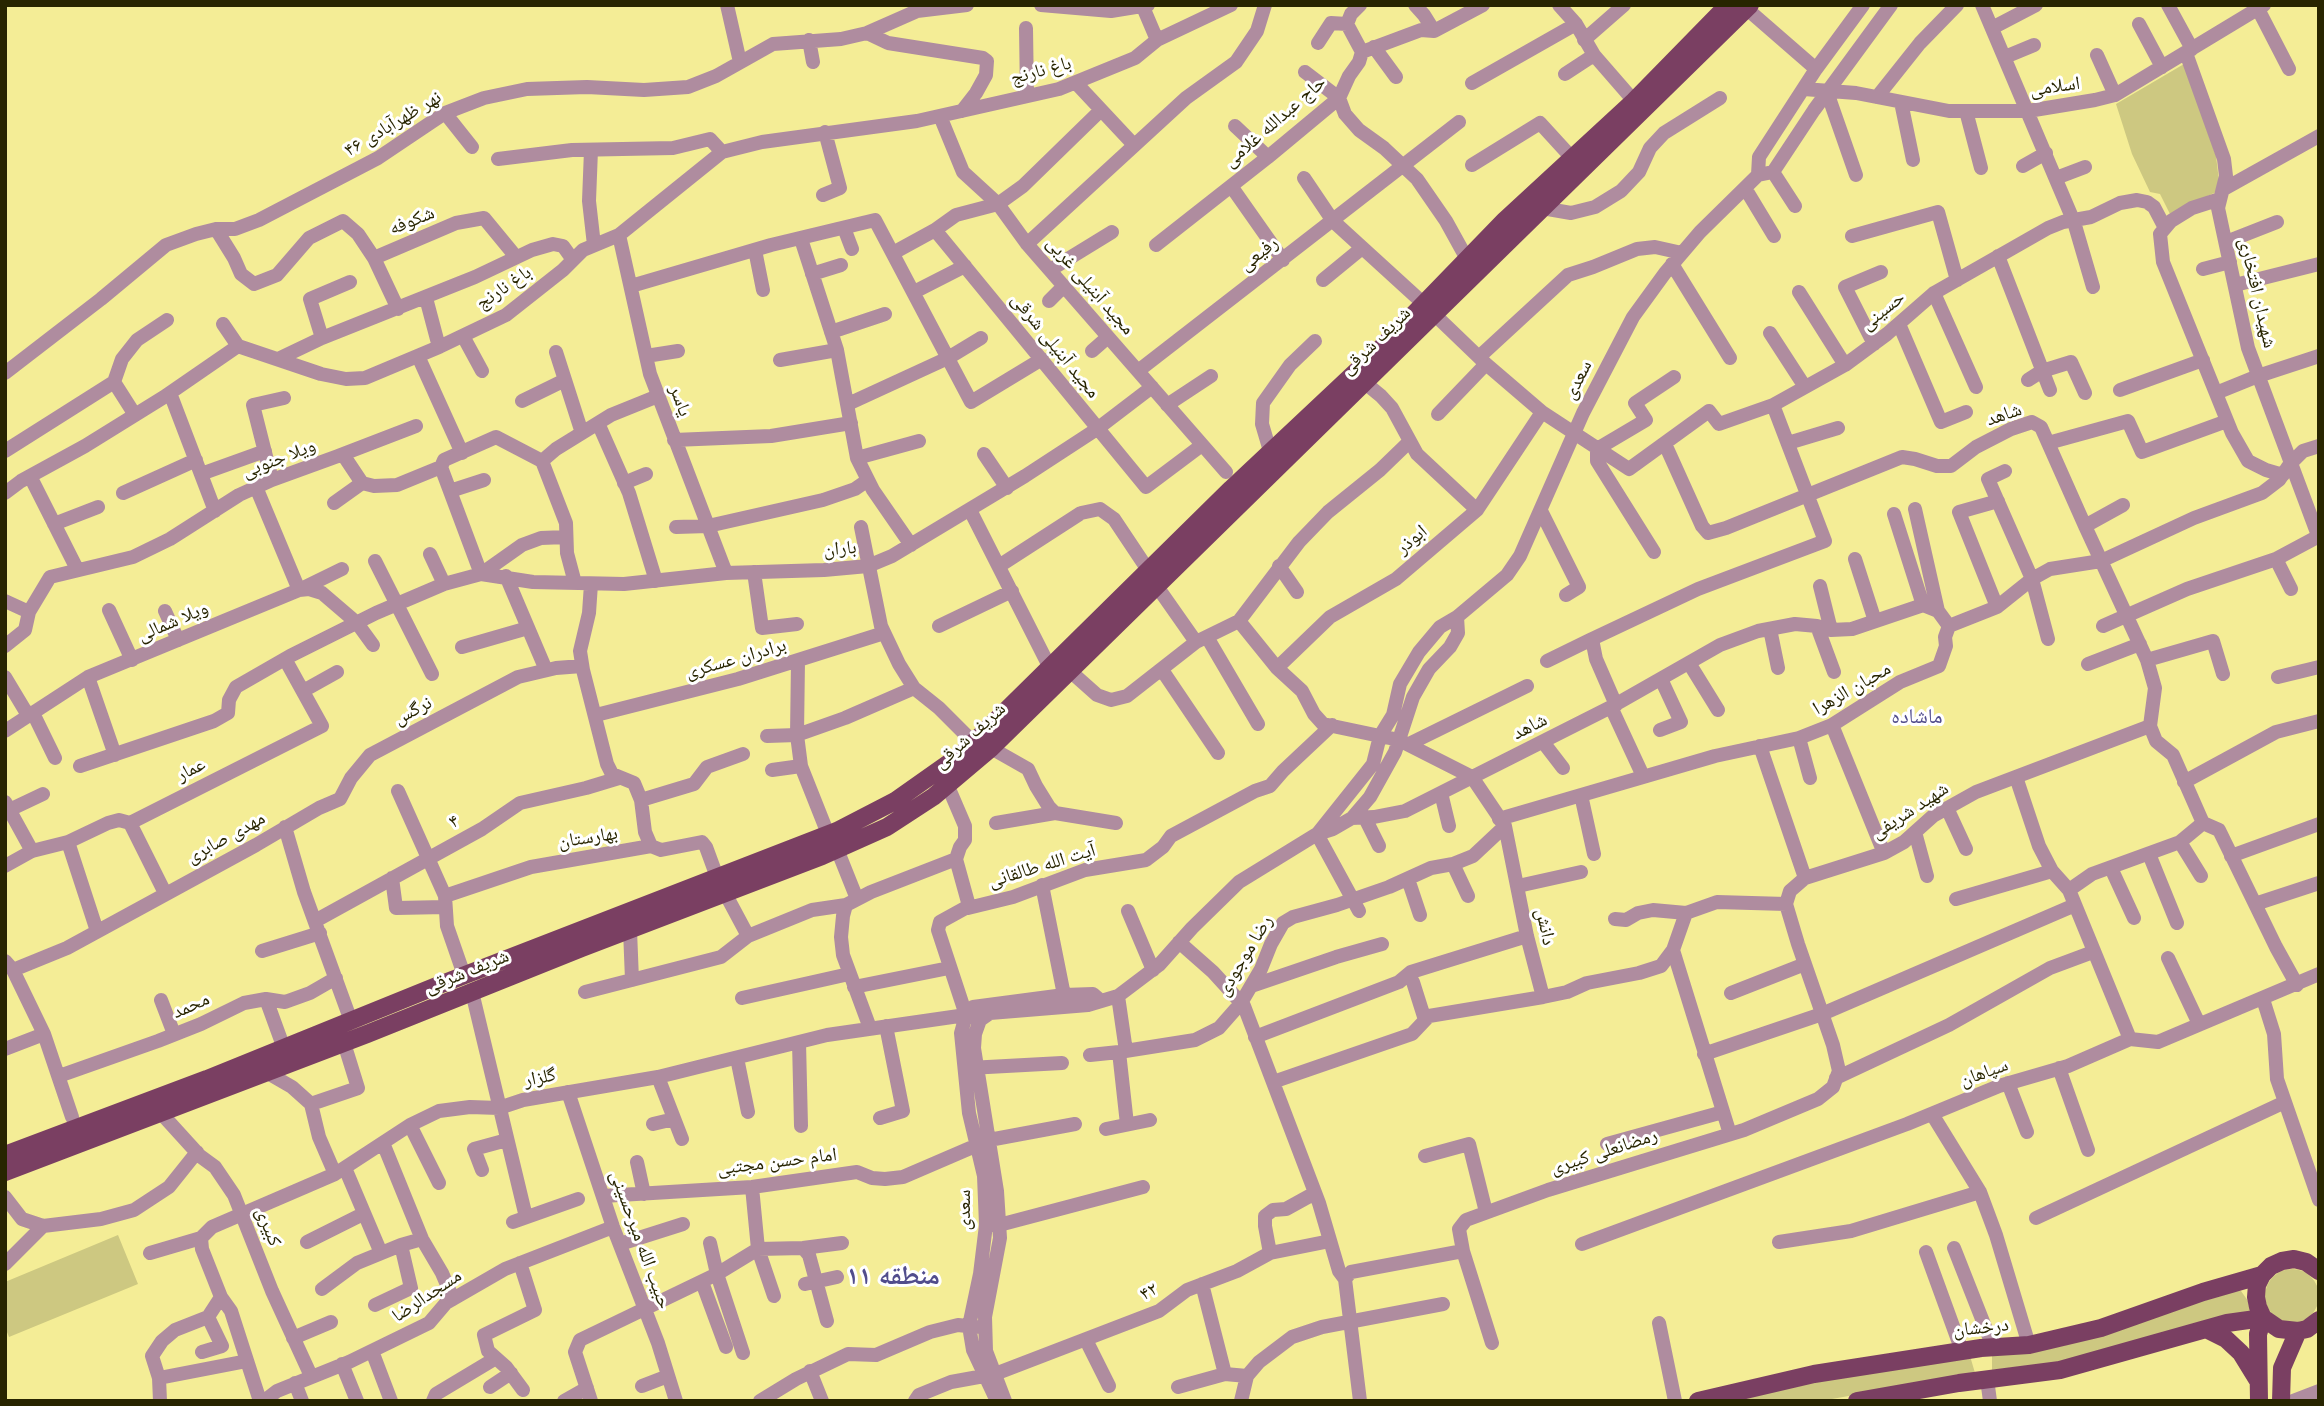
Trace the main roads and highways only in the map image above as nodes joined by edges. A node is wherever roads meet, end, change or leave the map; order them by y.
1 (1728, 5) edge
2 (1749, 7) edge
3 (1429, 309) junction
4 (1183, 547) junction
5 (1152, 578) junction
6 (833, 842) junction
7 (721, 885) junction
8 (584, 938) junction
9 (76, 1129) junction
10 (5, 1155) edge
11 (5, 1172) edge
12 (2318, 1269) edge
13 (2262, 1275) junction
14 (2263, 1318) junction
15 (2319, 1320) edge
16 (2206, 1329) junction
17 (2298, 1331) junction
18 (1987, 1348) junction
19 (2258, 1355) junction
20 (2285, 1362) junction
21 (1987, 1379) junction
22 (2259, 1392) edge
23 (1698, 1401) edge
24 (1857, 1401) edge
25 (2281, 1401) edge

1 - 3 main road, شریف شرقی
2 - 3 main road, شریف شرقی
3 - 4 main road, شریف شرقی
3 - 4 main road, شریف شرقی
4 - 5 main road, شریف شرقی
5 - 6 main road, شریف شرقی
5 - 6 main road, شریف شرقی
6 - 7 main road, شریف شرقی
7 - 8 main road, شریف شرقی
7 - 8 main road, شریف شرقی
8 - 9 main road, شریف شرقی
8 - 9 main road, شریف شرقی
9 - 10 main road, شریف شرقی
9 - 11 main road, شریف شرقی
12 - 13 main road, درخشان
13 - 14 main road
13 - 18 main road, درخشان
14 - 16 main road
14 - 17 main road
14 - 19 main road
15 - 17 main road
16 - 21 main road
16 - 22 main road
17 - 20 main road
18 - 21 main road
18 - 23 main road, درخشان
19 - 20 main road
19 - 22 main road
20 - 25 main road
21 - 24 main road

